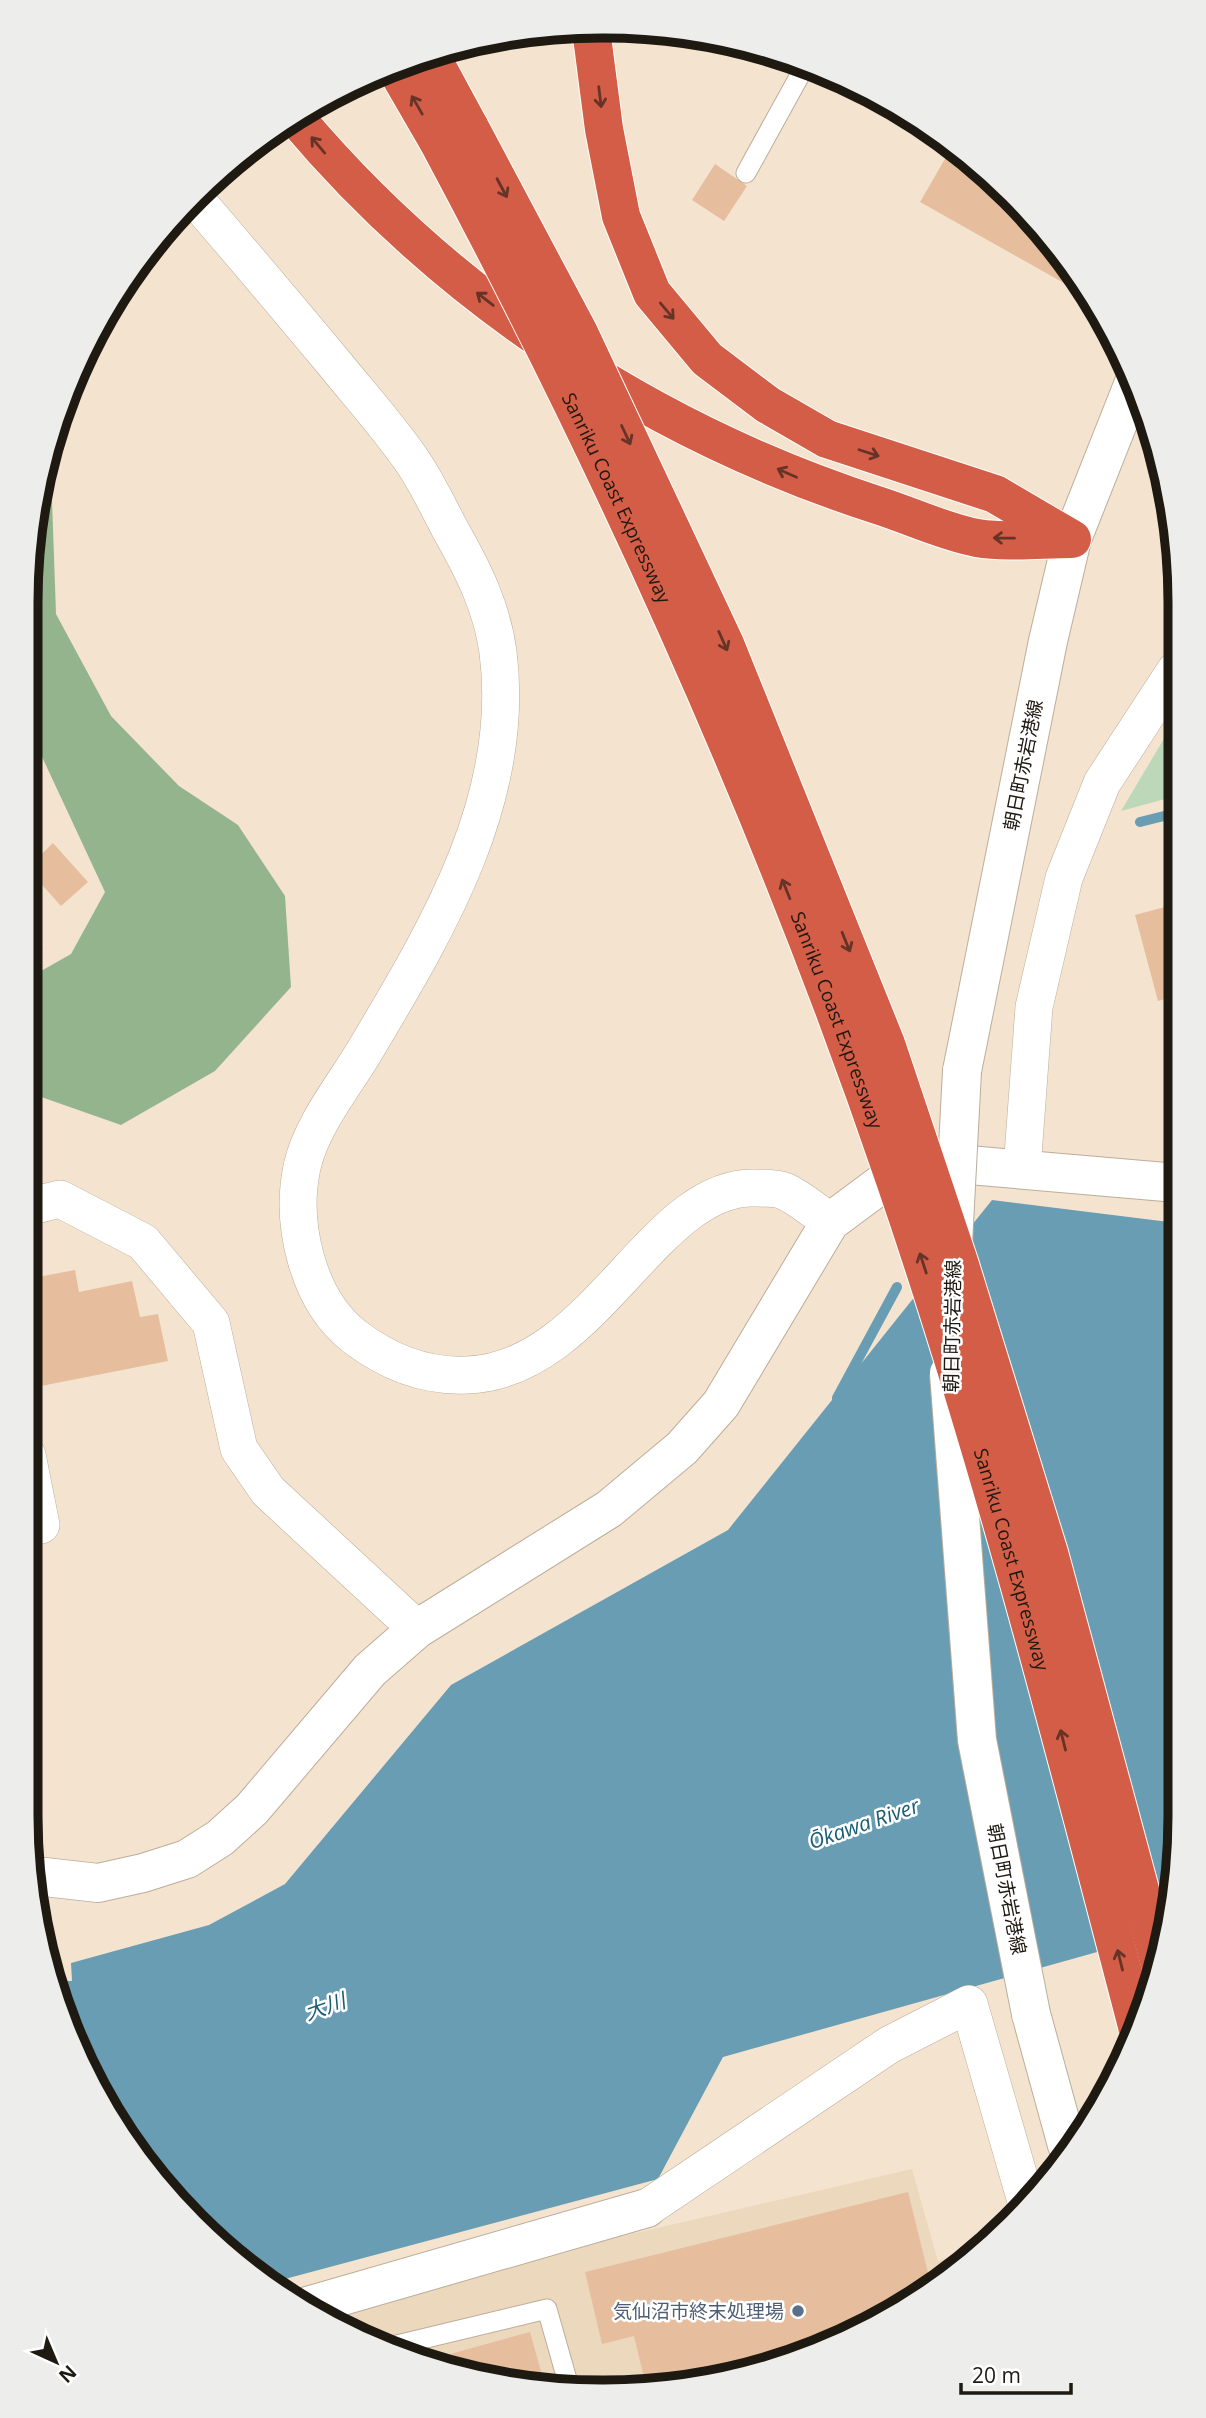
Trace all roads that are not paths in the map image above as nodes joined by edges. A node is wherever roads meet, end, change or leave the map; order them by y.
1 (592, 39) edge
2 (433, 65) edge
3 (801, 74) edge
4 (402, 75) edge
5 (302, 126) edge
6 (454, 135) junction
7 (746, 173) dead end
8 (201, 207) edge
9 (1128, 396) edge
10 (1072, 539) junction
11 (1168, 682) edge
12 (1022, 1170) junction
13 (1168, 1182) edge
14 (38, 1204) edge
15 (830, 1222) junction
16 (38, 1510) edge
17 (41, 1525) dead end
18 (417, 1629) junction
19 (42, 1877) edge
20 (1153, 1939) edge
21 (1133, 2010) edge
22 (1065, 2139) edge
23 (1023, 2191) edge
24 (646, 2208) joint
25 (319, 2303) edge
26 (404, 2343) edge
27 (567, 2378) edge

1 -> 10 highway
2 - 6 highway, Sanriku Coast Expressway
3 - 7 lane
6 -> 4 highway, Sanriku Coast Expressway
10 -> 5 highway
6 -> 20 highway, Sanriku Coast Expressway, bridge
21 -> 6 highway, Sanriku Coast Expressway, bridge
8 - 15 street
9 - 10 street, 朝日町赤岩港線
10 - 22 street, 朝日町赤岩港線, bridge
11 - 12 street
12 - 13 street
12 - 15 street
14 - 18 street
15 - 18 street
16 - 17 street
18 - 19 street
23 - 24 street
24 - 25 street
26 - 27 lane

